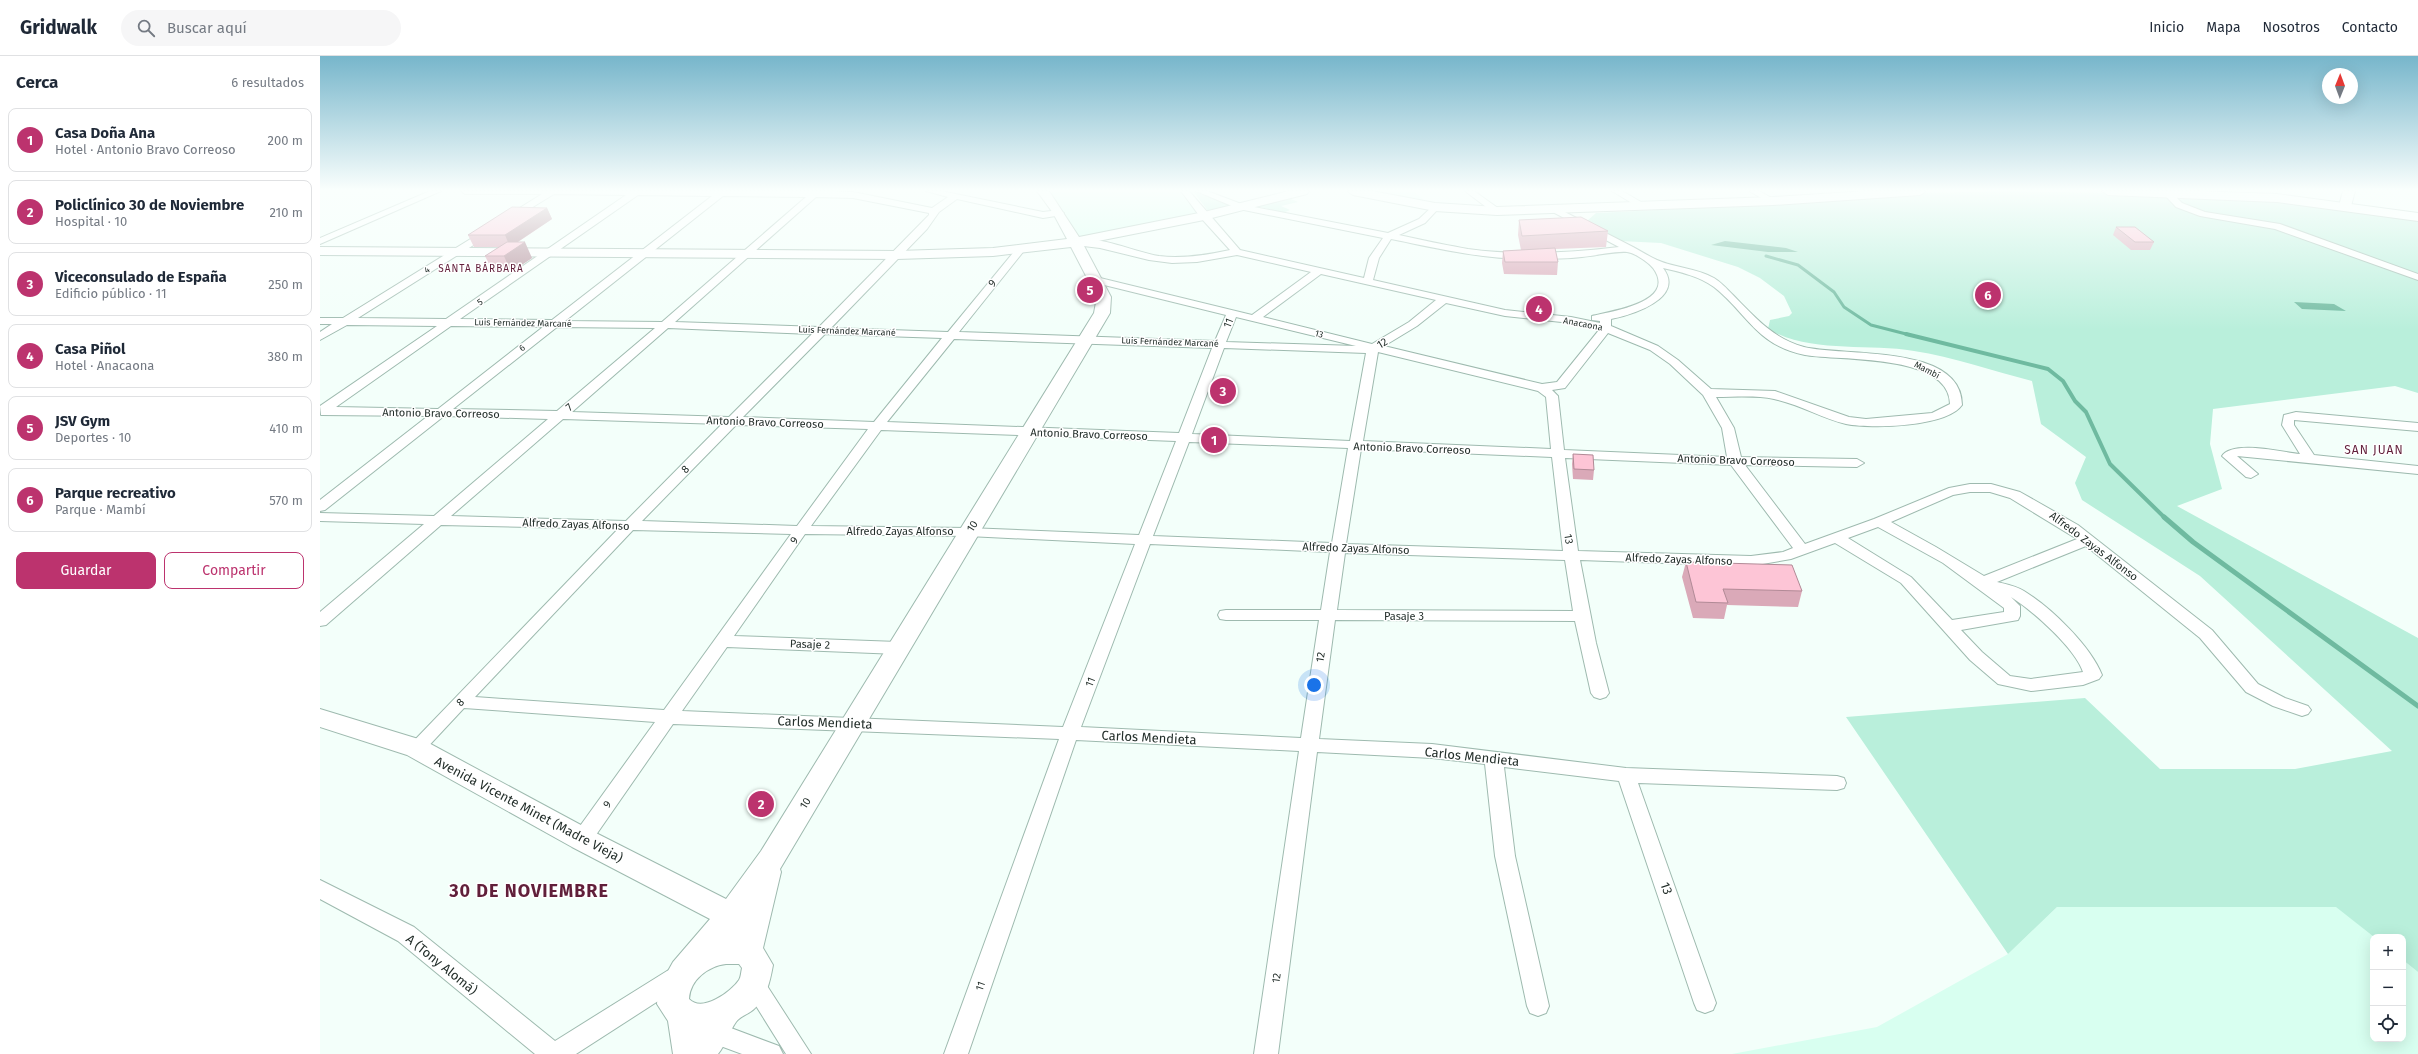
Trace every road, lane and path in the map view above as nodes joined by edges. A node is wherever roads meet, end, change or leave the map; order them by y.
1 (479, 238) edge
2 (572, 238) edge
3 (664, 238) edge
4 (766, 238) edge
5 (913, 238) edge
6 (1073, 238) edge
7 (1097, 238) edge
8 (1224, 238) edge
9 (1388, 238) edge
10 (1397, 238) edge
11 (1608, 238) edge
12 (2308, 238) edge
13 (1075, 242) junction
14 (1630, 249) junction
15 (1020, 250) junction
16 (320, 251) edge
17 (458, 251) junction
18 (553, 251) junction
19 (1237, 252) junction
20 (644, 253) junction
21 (748, 254) junction
22 (897, 255) junction
23 (1653, 262) junction
24 (1320, 270) junction
25 (1696, 276) junction
26 (2418, 277) edge
27 (1096, 280) junction
28 (1368, 280) junction
29 (1665, 281) junction
30 (1444, 299) junction
31 (1232, 312) junction
32 (1256, 317) junction
33 (320, 322) edge
34 (344, 322) junction
35 (451, 322) junction
36 (554, 323) junction
37 (1606, 323) junction
38 (663, 325) junction
39 (822, 330) junction
40 (951, 334) junction
41 (320, 336) edge
42 (1086, 339) junction
43 (1220, 344) junction
44 (1373, 348) junction
45 (1542, 388) junction
46 (1708, 393) junction
47 (321, 411) edge
48 (439, 413) junction
49 (559, 415) junction
50 (732, 421) junction
51 (878, 426) junction
52 (2418, 427) edge
53 (1031, 431) junction
54 (1185, 438) junction
55 (1354, 445) junction
56 (1556, 453) junction
57 (2309, 458) junction
58 (1734, 461) junction
59 (1857, 463) dead end
60 (2418, 470) edge
61 (2251, 474) dead end
62 (320, 507) edge
63 (320, 517) edge
64 (436, 520) junction
65 (1878, 522) junction
66 (629, 526) junction
67 (801, 530) junction
68 (968, 532) junction
69 (1835, 537) junction
70 (1145, 538) junction
71 (2087, 540) junction
72 (1340, 548) junction
73 (1802, 550) junction
74 (1572, 556) junction
75 (1981, 583) junction
76 (1226, 615) dead end
77 (1327, 615) junction
78 (1582, 616) junction
79 (320, 621) edge
80 (1950, 626) junction
81 (722, 641) junction
82 (898, 648) junction
83 (1600, 693) dead end
84 (460, 702) junction
85 (2302, 710) dead end
86 (668, 717) junction
87 (320, 718) edge
88 (854, 723) junction
89 (1070, 733) junction
90 (1307, 744) junction
91 (416, 748) junction
92 (1494, 758) junction
93 (1626, 775) junction
94 (1837, 783) dead end
95 (582, 839) junction
96 (771, 859) junction
97 (320, 889) edge
98 (731, 916) junction
99 (747, 951) junction
100 (684, 972) junction
101 (754, 985) junction
102 (1704, 1003) dead end
103 (1538, 1006) dead end
104 (683, 1015) junction
105 (713, 1033) edge
106 (554, 1054) edge
107 (689, 1054) edge
108 (771, 1054) edge
109 (799, 1054) edge
110 (956, 1054) edge
111 (1266, 1054) edge

1 - 17 street, 4
2 - 18 street, 5
3 - 20 street, 6
4 - 21 street, 7
5 - 22 street, 8
6 - 13 main road, 10
7 - 13 main road
8 - 19 street
9 - 28 street
10 - 14 street
11 - 14 street
12 - 26 street
13 - 15 main road
13 - 19 street
13 - 27 main road, 10
14 - 23 street
15 - 22 main road
15 - 40 street, 9
16 - 17 main road
17 - 18 main road
17 - 34 street, 4
18 - 20 main road
18 - 35 street, 5
19 - 24 street, Anacaona
20 - 21 main road
20 - 36 street, 6
21 - 22 main road
21 - 38 street, 7
22 - 39 street, 8
23 - 25 street, Mambí
23 - 29 street
24 - 28 street, Anacaona
24 - 32 street
25 - 29 street
25 - 46 street, Mambí
27 - 31 street, 13
27 - 42 main road, 10
28 - 30 street, Anacaona
29 - 37 street
30 - 37 street, Anacaona
30 - 44 street, 12
31 - 32 street, 13
31 - 43 street, 11
32 - 44 street, 13
33 - 34 street, Luis Fernández Marcané
34 - 35 street, Luis Fernández Marcané
34 - 41 street, 4
35 - 36 street, Luis Fernández Marcané
35 - 47 street, 5
36 - 38 street, Luis Fernández Marcané
36 - 48 street, 6
37 - 45 street, 13
37 - 46 street, Anacaona
38 - 39 street, Luis Fernández Marcané
38 - 49 street, 7
39 - 40 street, Luis Fernández Marcané
39 - 50 street, 8
40 - 42 street, Luis Fernández Marcané
40 - 51 street, 9
42 - 43 street, Luis Fernández Marcané
42 - 53 main road, 10
43 - 44 street, Luis Fernández Marcané
43 - 54 street, 11
44 - 45 street, 13
44 - 55 street, 12
45 - 56 street, 13
46 - 58 street, Anacaona
47 - 48 street, Antonio Bravo Correoso
48 - 49 street, Antonio Bravo Correoso
48 - 62 street, 6
49 - 50 street, Antonio Bravo Correoso
49 - 64 street, 7
50 - 51 street, Antonio Bravo Correoso
50 - 66 street, 8
51 - 53 street, Antonio Bravo Correoso
51 - 67 street, 9
52 - 57 street
53 - 54 street, Antonio Bravo Correoso
53 - 68 main road, 10
54 - 55 street, Antonio Bravo Correoso
54 - 70 street, 11
55 - 56 street, Antonio Bravo Correoso
55 - 72 street, 12
56 - 58 street, Antonio Bravo Correoso
56 - 74 street, 13
57 - 60 street
57 - 61 street
58 - 59 street, Antonio Bravo Correoso
58 - 73 street, Anacaona
63 - 64 street, Alfredo Zayas Alfonso
64 - 66 street, Alfredo Zayas Alfonso
64 - 79 street, 7
65 - 69 street, Alfredo Zayas Alfonso
65 - 71 street, Alfredo Zayas Alfonso
65 - 75 street
66 - 67 street, Alfredo Zayas Alfonso
66 - 84 street, 8
67 - 68 street, Alfredo Zayas Alfonso
67 - 81 street, 9
68 - 70 street, Alfredo Zayas Alfonso
68 - 82 main road, 10
69 - 73 street, Alfredo Zayas Alfonso
69 - 80 street
70 - 72 street, Alfredo Zayas Alfonso
70 - 89 street, 11
71 - 75 street
71 - 85 street, Alfredo Zayas Alfonso
72 - 74 street, Alfredo Zayas Alfonso
72 - 77 street, 12
73 - 74 street, Alfredo Zayas Alfonso
74 - 78 street, 13
75 - 80 street
75 - 80 street
76 - 77 street, Pasaje 3
77 - 78 street, Pasaje 3
77 - 90 street, 12
78 - 83 street, 13
81 - 82 street, Pasaje 2
81 - 86 street, 9
82 - 88 main road, 10
84 - 86 street, Carlos Mendieta
84 - 91 street, 8
86 - 88 street, Carlos Mendieta
86 - 95 street, 9
87 - 91 main road, Avenida Vicente Minet (Madre Vieja)
88 - 89 street, Carlos Mendieta
88 - 96 main road, 10
89 - 90 street, Carlos Mendieta
89 - 110 street, 11
90 - 92 street, Carlos Mendieta
90 - 111 street, 12
91 - 95 main road, Avenida Vicente Minet (Madre Vieja)
92 - 93 street, Carlos Mendieta
92 - 103 street
93 - 94 street, Carlos Mendieta
93 - 102 street, 13
95 - 98 main road, Avenida Vicente Minet (Madre Vieja)
96 - 98 main road, 10
96 - 99 main road, 10
97 - 106 street, A (Tony Alomá)
98 - 99 main road
98 - 100 main road, 10
99 - 100 main road, 10
99 - 101 main road
100 - 104 main road, 10
100 - 106 street, 10
101 - 105 main road
101 - 109 street
104 - 105 main road
104 - 107 main road
105 - 108 street

